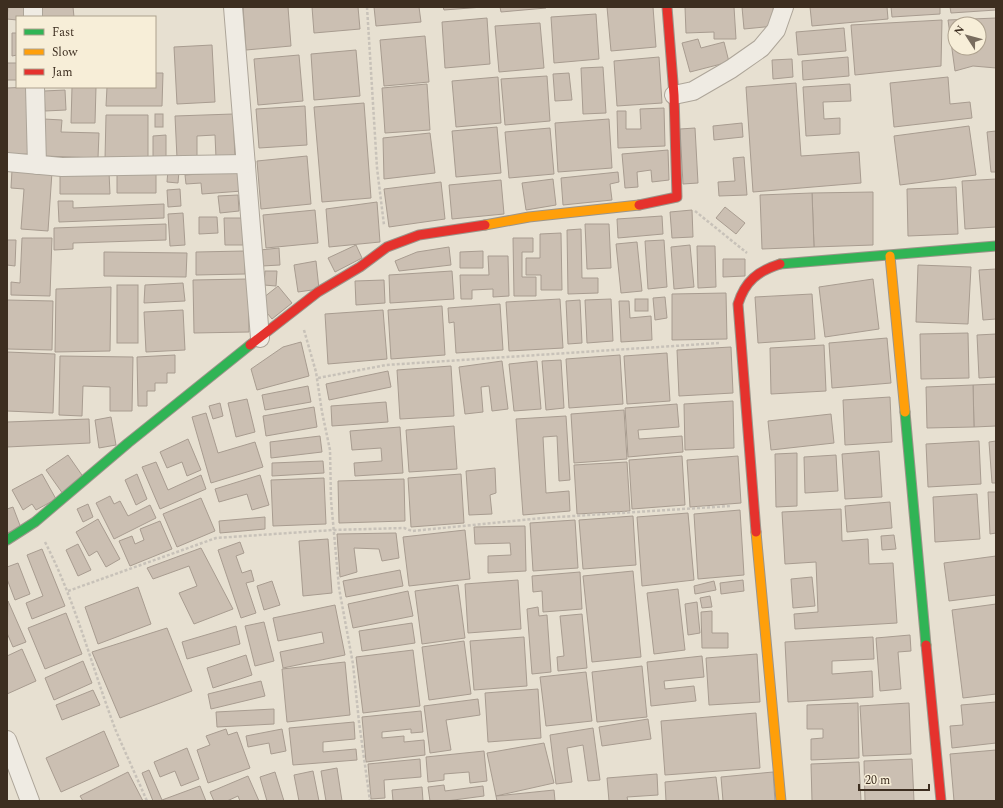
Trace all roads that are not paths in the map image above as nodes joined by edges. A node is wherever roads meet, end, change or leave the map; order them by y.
1 (233, 7) edge
2 (667, 7) edge
3 (784, 7) edge
4 (35, 88) edge
5 (674, 95) junction
6 (7, 162) edge
7 (246, 164) junction
8 (37, 165) junction
9 (996, 246) edge
10 (890, 256) junction
11 (260, 338) junction
12 (7, 540) edge
13 (7, 740) edge
14 (30, 801) edge
15 (781, 801) edge
16 (941, 801) edge

1 - 7 street
2 - 5 street
3 - 5 street
4 - 8 street
5 - 11 street
6 - 8 street
7 - 8 street
7 - 11 street
9 - 10 street
10 - 15 street
10 - 16 street
11 - 12 street
13 - 14 street

